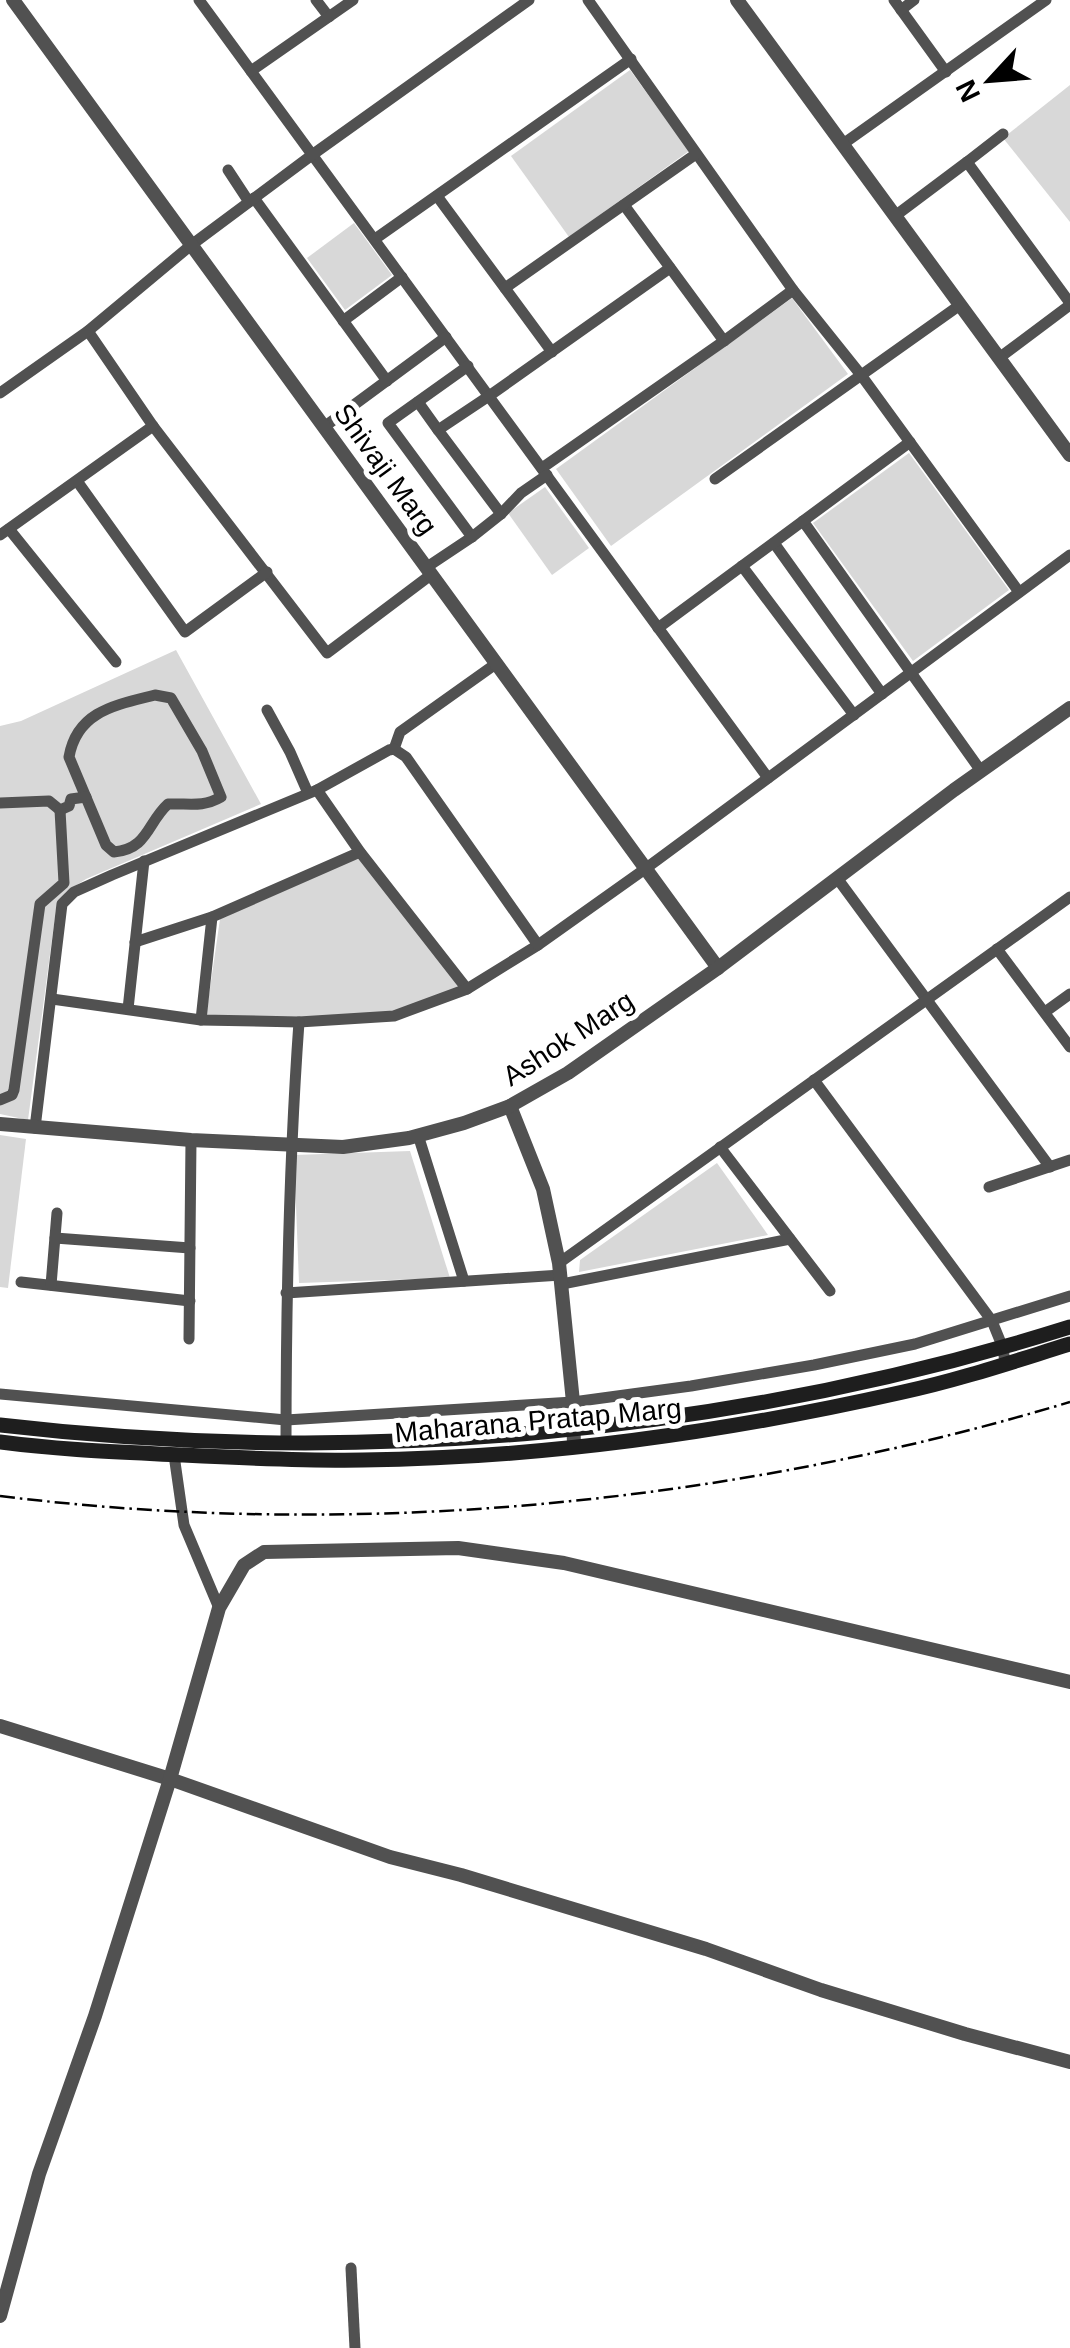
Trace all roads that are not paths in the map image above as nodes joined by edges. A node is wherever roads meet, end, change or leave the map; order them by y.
1 (13, 0) edge
2 (200, 0) edge
3 (316, 0) edge
4 (352, 0) edge
5 (529, 0) edge
6 (588, 0) edge
7 (737, 0) edge
8 (914, 0) edge
9 (1042, 2) edge
10 (897, 5) edge
11 (329, 17) junction
12 (632, 59) junction
13 (251, 71) junction
14 (946, 72) junction
15 (1002, 134) dead end
16 (843, 144) junction
17 (696, 154) junction
18 (312, 155) junction
19 (968, 162) junction
20 (228, 170) dead end
21 (437, 196) junction
22 (251, 200) junction
23 (624, 205) junction
24 (895, 216) junction
25 (375, 240) junction
26 (190, 246) junction
27 (670, 268) junction
28 (402, 276) junction
29 (505, 288) junction
30 (793, 290) junction
31 (1070, 304) edge
32 (960, 305) junction
33 (344, 321) junction
34 (88, 331) junction
35 (446, 337) junction
36 (724, 341) junction
37 (552, 352) junction
38 (999, 358) junction
39 (468, 366) junction
40 (861, 374) junction
41 (387, 380) junction
42 (0, 393) edge
43 (490, 396) junction
44 (418, 402) junction
45 (153, 426) junction
46 (324, 427) junction
47 (438, 430) junction
48 (910, 442) junction
49 (1069, 452) edge
50 (544, 471) junction
51 (715, 479) dead end
52 (77, 481) junction
53 (501, 514) junction
54 (803, 521) junction
55 (4, 532) edge
56 (472, 537) junction
57 (774, 542) junction
58 (1070, 555) edge
59 (742, 566) junction
60 (430, 570) junction
61 (267, 572) junction
62 (1019, 592) junction
63 (658, 628) junction
64 (116, 662) dead end
65 (498, 663) junction
66 (911, 672) junction
67 (882, 694) junction
68 (1070, 708) edge
69 (267, 710) dead end
70 (854, 715) junction
71 (394, 749) junction
72 (981, 771) junction
73 (768, 778) junction
74 (312, 792) junction
75 (86, 796) junction
76 (0, 803) edge
77 (60, 810) junction
78 (360, 852) junction
79 (144, 861) junction
80 (645, 869) junction
81 (837, 878) junction
82 (1070, 897) edge
83 (212, 916) junction
84 (136, 942) junction
85 (538, 945) junction
86 (997, 949) junction
87 (718, 968) junction
88 (467, 990) junction
89 (1070, 994) edge
90 (52, 999) junction
91 (926, 1000) junction
92 (128, 1008) junction
93 (1045, 1012) junction
94 (200, 1020) junction
95 (299, 1022) junction
96 (1070, 1047) edge
97 (814, 1080) junction
98 (0, 1100) edge
99 (510, 1106) junction
100 (0, 1124) edge
101 (35, 1128) junction
102 (418, 1136) junction
103 (191, 1140) junction
104 (290, 1144) junction
105 (720, 1148) junction
106 (1070, 1160) edge
107 (1050, 1167) junction
108 (989, 1187) dead end
109 (57, 1213) dead end
110 (55, 1238) junction
111 (790, 1238) junction
112 (190, 1248) junction
113 (564, 1269) junction
114 (580, 1280) junction
115 (21, 1282) dead end
116 (464, 1282) junction
117 (51, 1285) junction
118 (830, 1290) dead end
119 (286, 1293) junction
120 (1070, 1296) edge
121 (190, 1302) junction
122 (992, 1321) junction
123 (1070, 1328) edge
124 (189, 1340) dead end
125 (1070, 1344) edge
126 (1004, 1356) junction
127 (0, 1394) edge
128 (573, 1402) junction
129 (286, 1420) junction
130 (0, 1424) edge
131 (573, 1438) junction
132 (0, 1442) edge
133 (286, 1443) junction
134 (174, 1455) junction
135 (219, 1608) junction
136 (1070, 1682) edge
137 (0, 1726) edge
138 (170, 1780) junction
139 (1070, 2062) edge
140 (352, 2268) dead end
141 (0, 2316) edge
142 (355, 2348) edge

1 - 26 street, Shivaji Marg
2 - 13 street
3 - 11 street
4 - 11 street
5 - 18 street
6 - 12 street
7 - 16 street
8 - 10 street
9 - 14 street
10 - 14 street
11 - 13 street
12 - 17 street
12 - 21 street
13 - 18 street
14 - 16 street
15 - 19 street
16 - 24 street
17 - 23 street
17 - 30 street
18 - 22 street
18 - 25 street
19 - 24 street
19 - 31 street
20 - 22 street
21 - 25 street
21 - 29 street
22 - 26 street
22 - 33 street
23 - 27 street
23 - 29 street
24 - 32 street
25 - 28 street
26 - 34 street
26 - 46 street, Shivaji Marg
27 - 36 street
27 - 37 street
28 - 33 street
28 - 35 street
29 - 37 street
30 - 36 street
30 - 40 street
31 - 38 street
32 - 38 street
32 - 40 street
33 - 41 street
34 - 42 street
34 - 45 street
35 - 39 street
35 - 41 street
36 - 50 street
37 - 43 street
38 - 49 street
39 - 43 street
39 - 44 street
40 - 48 street
40 - 51 street
41 - 46 street
43 - 47 street
43 - 50 street
44 - 47 street
44 - 56 street
45 - 52 street
45 - 61 street
46 - 60 street, Shivaji Marg
47 - 53 street
48 - 54 street
48 - 62 street
50 - 53 street
50 - 63 street
52 - 55 street
52 - 61 street
53 - 56 street
54 - 57 street
54 - 66 street
55 - 64 street
56 - 60 street
57 - 59 street
57 - 67 street
58 - 62 street
59 - 63 street
59 - 70 street
60 - 61 street
60 - 65 street, Shivaji Marg
62 - 66 street
63 - 73 street
65 - 71 street
65 - 80 street, Shivaji Marg
66 - 67 street
66 - 72 street
67 - 70 street
68 - 72 street, Ashok Marg
69 - 74 street
70 - 73 street
71 - 74 street
71 - 85 street
72 - 81 street, Ashok Marg
73 - 80 street
74 - 78 street
74 - 79 street
75 - 75 street
75 - 77 street
76 - 77 street
77 - 98 street
78 - 83 street
78 - 88 street
79 - 84 street
79 - 90 street
80 - 85 street
80 - 87 street, Shivaji Marg
81 - 87 street, Ashok Marg
81 - 91 street
82 - 86 street
83 - 84 street
83 - 94 street
84 - 92 street
85 - 88 street
86 - 91 street
86 - 93 street
87 - 99 street, Ashok Marg
88 - 95 street
89 - 93 street
90 - 92 street
90 - 101 street
91 - 97 street
91 - 107 street
92 - 94 street
93 - 96 street
94 - 95 street
95 - 104 street
97 - 105 street
97 - 122 street
99 - 102 street, Ashok Marg
99 - 113 street
100 - 101 street, Ashok Marg
101 - 103 street, Ashok Marg
102 - 104 street, Ashok Marg
102 - 116 street
103 - 104 street, Ashok Marg
103 - 112 street
104 - 119 street
105 - 111 street
105 - 113 street
106 - 107 street
107 - 108 street
109 - 110 street
110 - 112 street
110 - 117 street
111 - 114 street
111 - 118 street
112 - 121 street
113 - 114 street
113 - 114 street
113 - 116 street
113 - 128 street
115 - 117 street
116 - 119 street
117 - 121 street
119 - 129 street
120 - 122 street
121 - 124 street
122 - 126 street
122 - 128 street
123 - 126 main road, Maharana Pratap Marg
125 - 126 main road, Maharana Pratap Marg
126 - 131 main road, Maharana Pratap Marg
127 - 129 street
128 - 129 street
128 - 131 street
129 - 133 street
130 - 133 main road, Maharana Pratap Marg
131 - 133 main road, Maharana Pratap Marg
131 - 134 main road, Maharana Pratap Marg
132 - 134 main road, Maharana Pratap Marg
134 - 135 street
135 - 136 street
135 - 138 street
137 - 138 street
138 - 139 street
138 - 141 street
140 - 142 street

